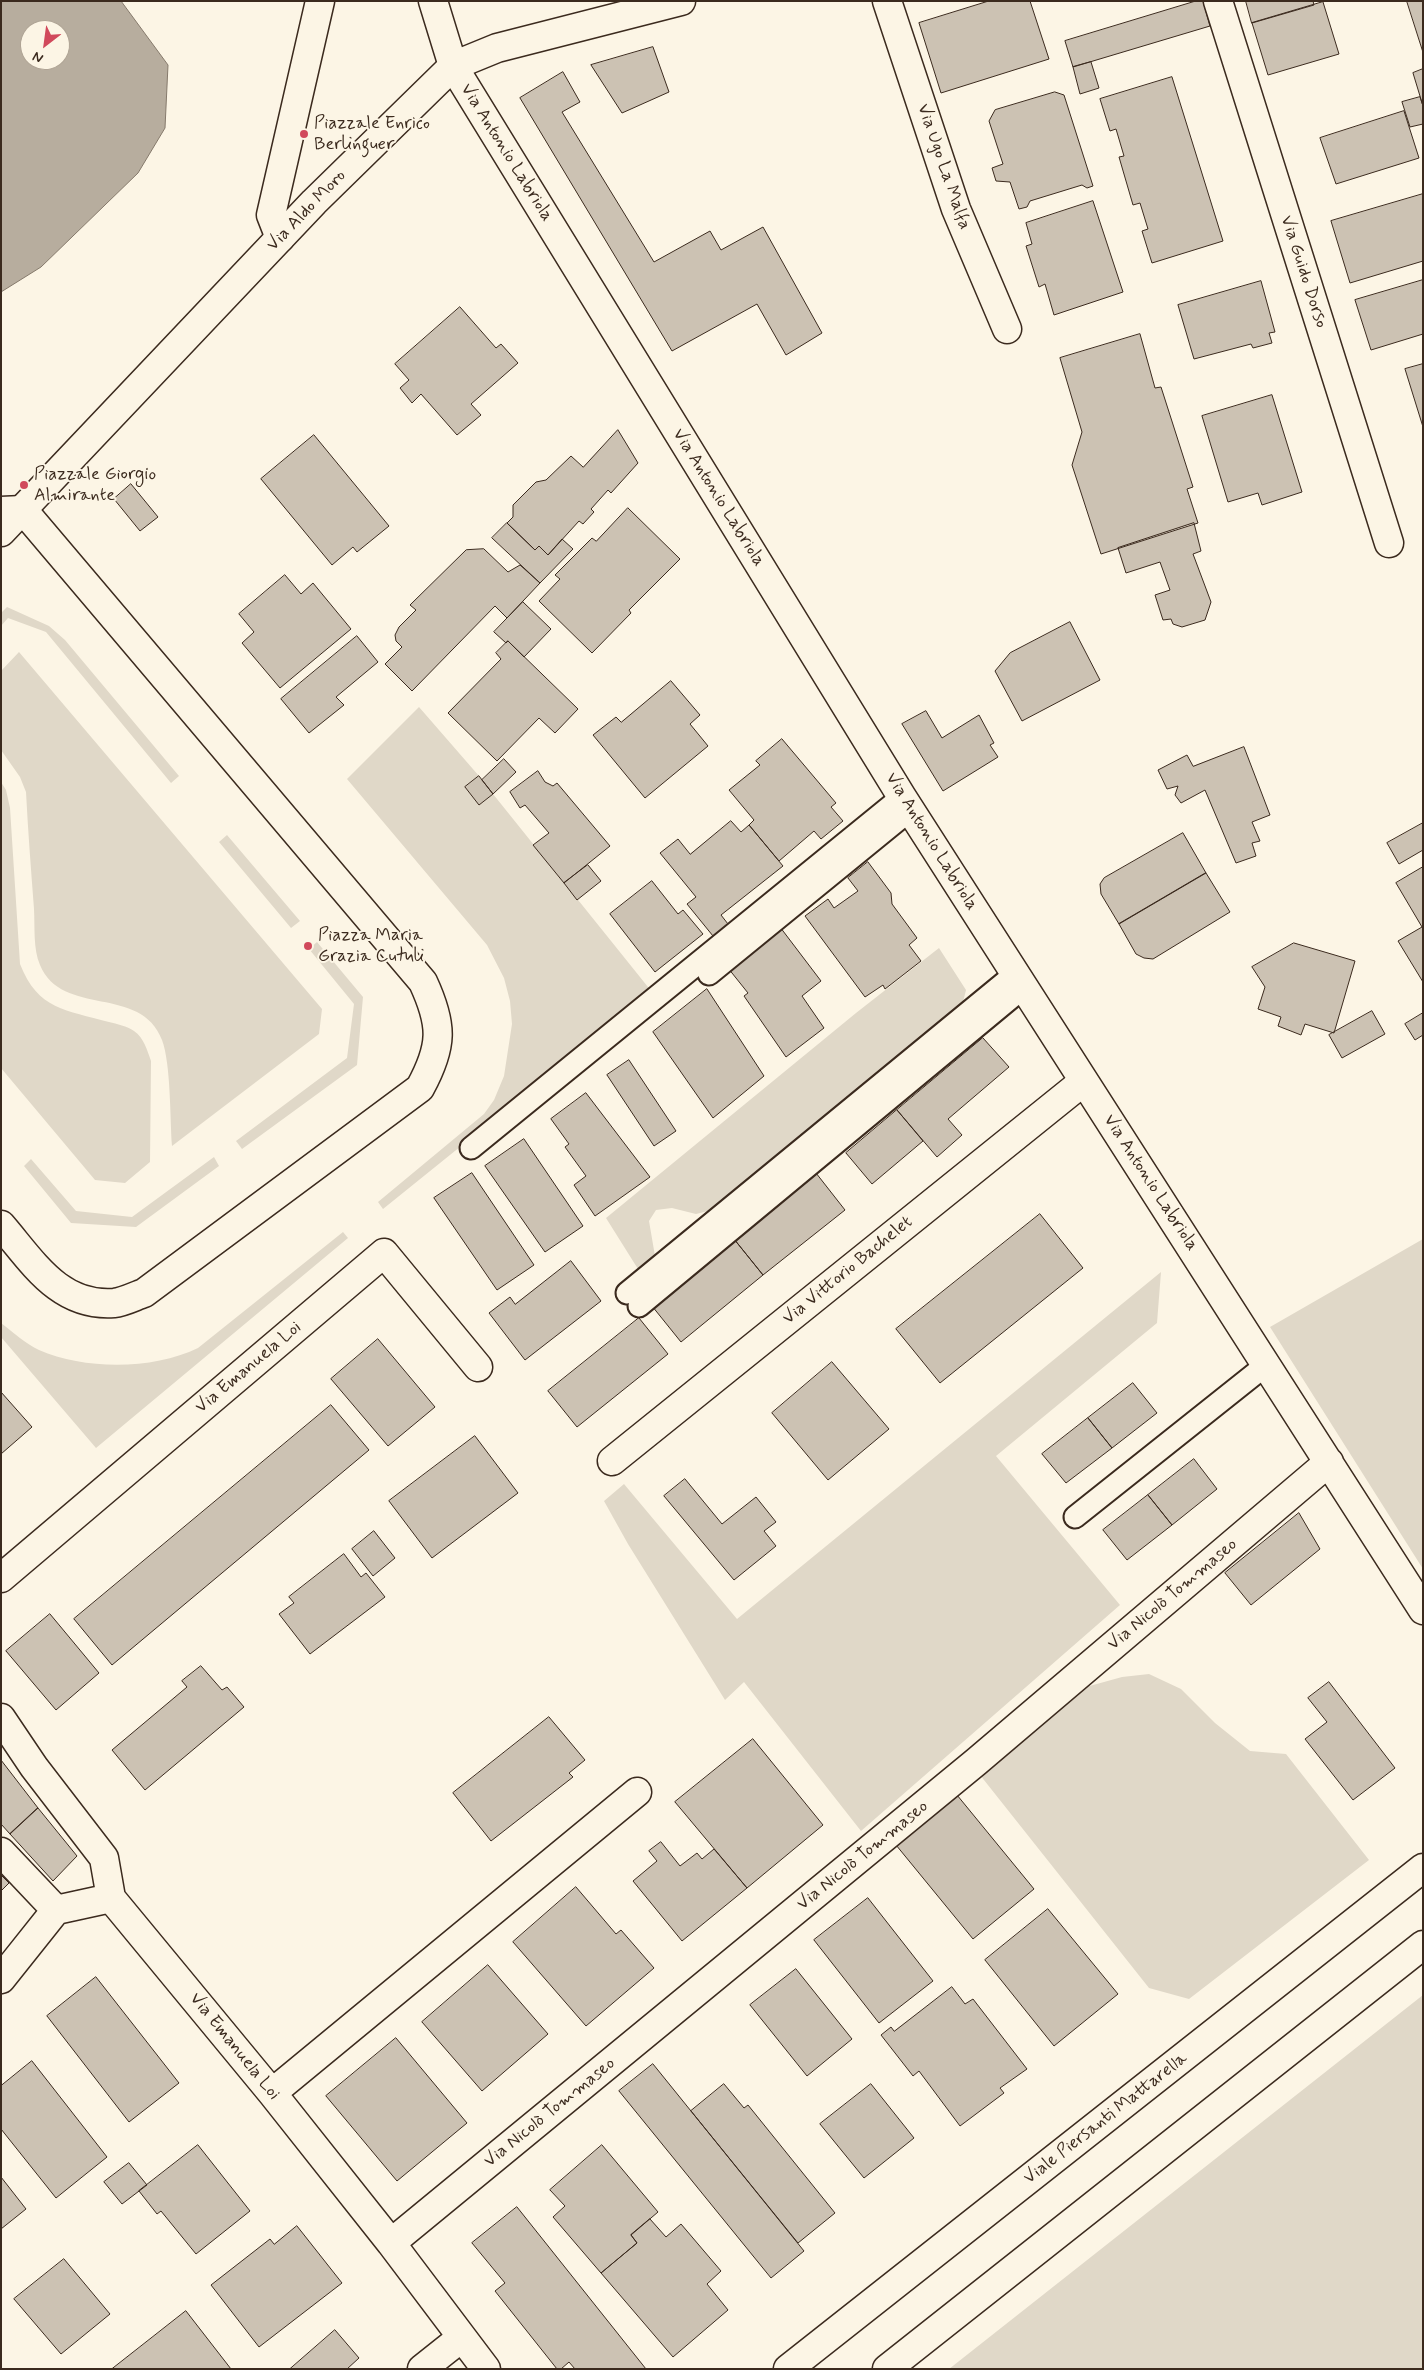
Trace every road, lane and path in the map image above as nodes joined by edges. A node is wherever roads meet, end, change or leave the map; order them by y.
1 (320, 1) edge
2 (433, 1) edge
3 (681, 1) edge
4 (887, 1) edge
5 (1218, 1) edge
6 (453, 66) junction
7 (280, 238) junction
8 (1007, 329) dead end
9 (12, 511) edge
10 (1, 532) edge
11 (1389, 543) dead end
12 (906, 803) junction
13 (709, 974) dead end
14 (1020, 981) junction
15 (1084, 1081) junction
16 (471, 1148) dead end
17 (1, 1224) edge
18 (633, 1299) dead end
19 (1266, 1365) junction
20 (478, 1368) dead end
21 (612, 1461) dead end
22 (1329, 1462) junction
23 (1075, 1517) dead end
24 (1, 1578) edge
25 (1423, 1610) edge
26 (1, 1718) edge
27 (636, 1792) dead end
28 (1, 1852) edge
29 (1423, 1868) edge
30 (111, 1898) junction
31 (56, 1910) junction
32 (1423, 1946) edge
33 (2, 1977) edge
34 (272, 2093) junction
35 (391, 2243) junction
36 (461, 2338) junction
37 (422, 2369) edge
38 (486, 2369) edge
39 (788, 2369) edge
40 (887, 2369) edge

1 - 7 street
2 - 6 street, Via Antonio Labriola
3 - 6 street, Via Aldo Moro
4 - 8 street, Via Ugo La Malfa
5 - 11 street, Via Guido Dorso
6 - 7 street, Via Aldo Moro
6 - 12 street, Via Antonio Labriola
7 - 9 street, Via Aldo Moro
9 - 10 street, Via Aldo Moro
9 - 17 street
12 - 13 lane
12 - 14 street, Via Antonio Labriola
12 - 16 lane
14 - 15 street, Via Antonio Labriola
14 - 18 lane
15 - 19 street, Via Antonio Labriola
15 - 21 street, Via Vittorio Bachelet
19 - 22 street, Via Antonio Labriola
19 - 23 lane
20 - 24 street, Via Emanuela Loi
22 - 25 street, Via Antonio Labriola
22 - 35 street, Via Nicolò Tommaseo
26 - 30 street, Via Emanuela Loi
27 - 34 street
28 - 31 street
29 - 39 street, Viale Piersanti Mattarella
30 - 31 street
30 - 34 street, Via Emanuela Loi
31 - 33 street
32 - 40 street
34 - 35 street, Via Emanuela Loi
35 - 36 street, Via Emanuela Loi
36 - 37 street
36 - 38 street, Via Emanuela Loi

